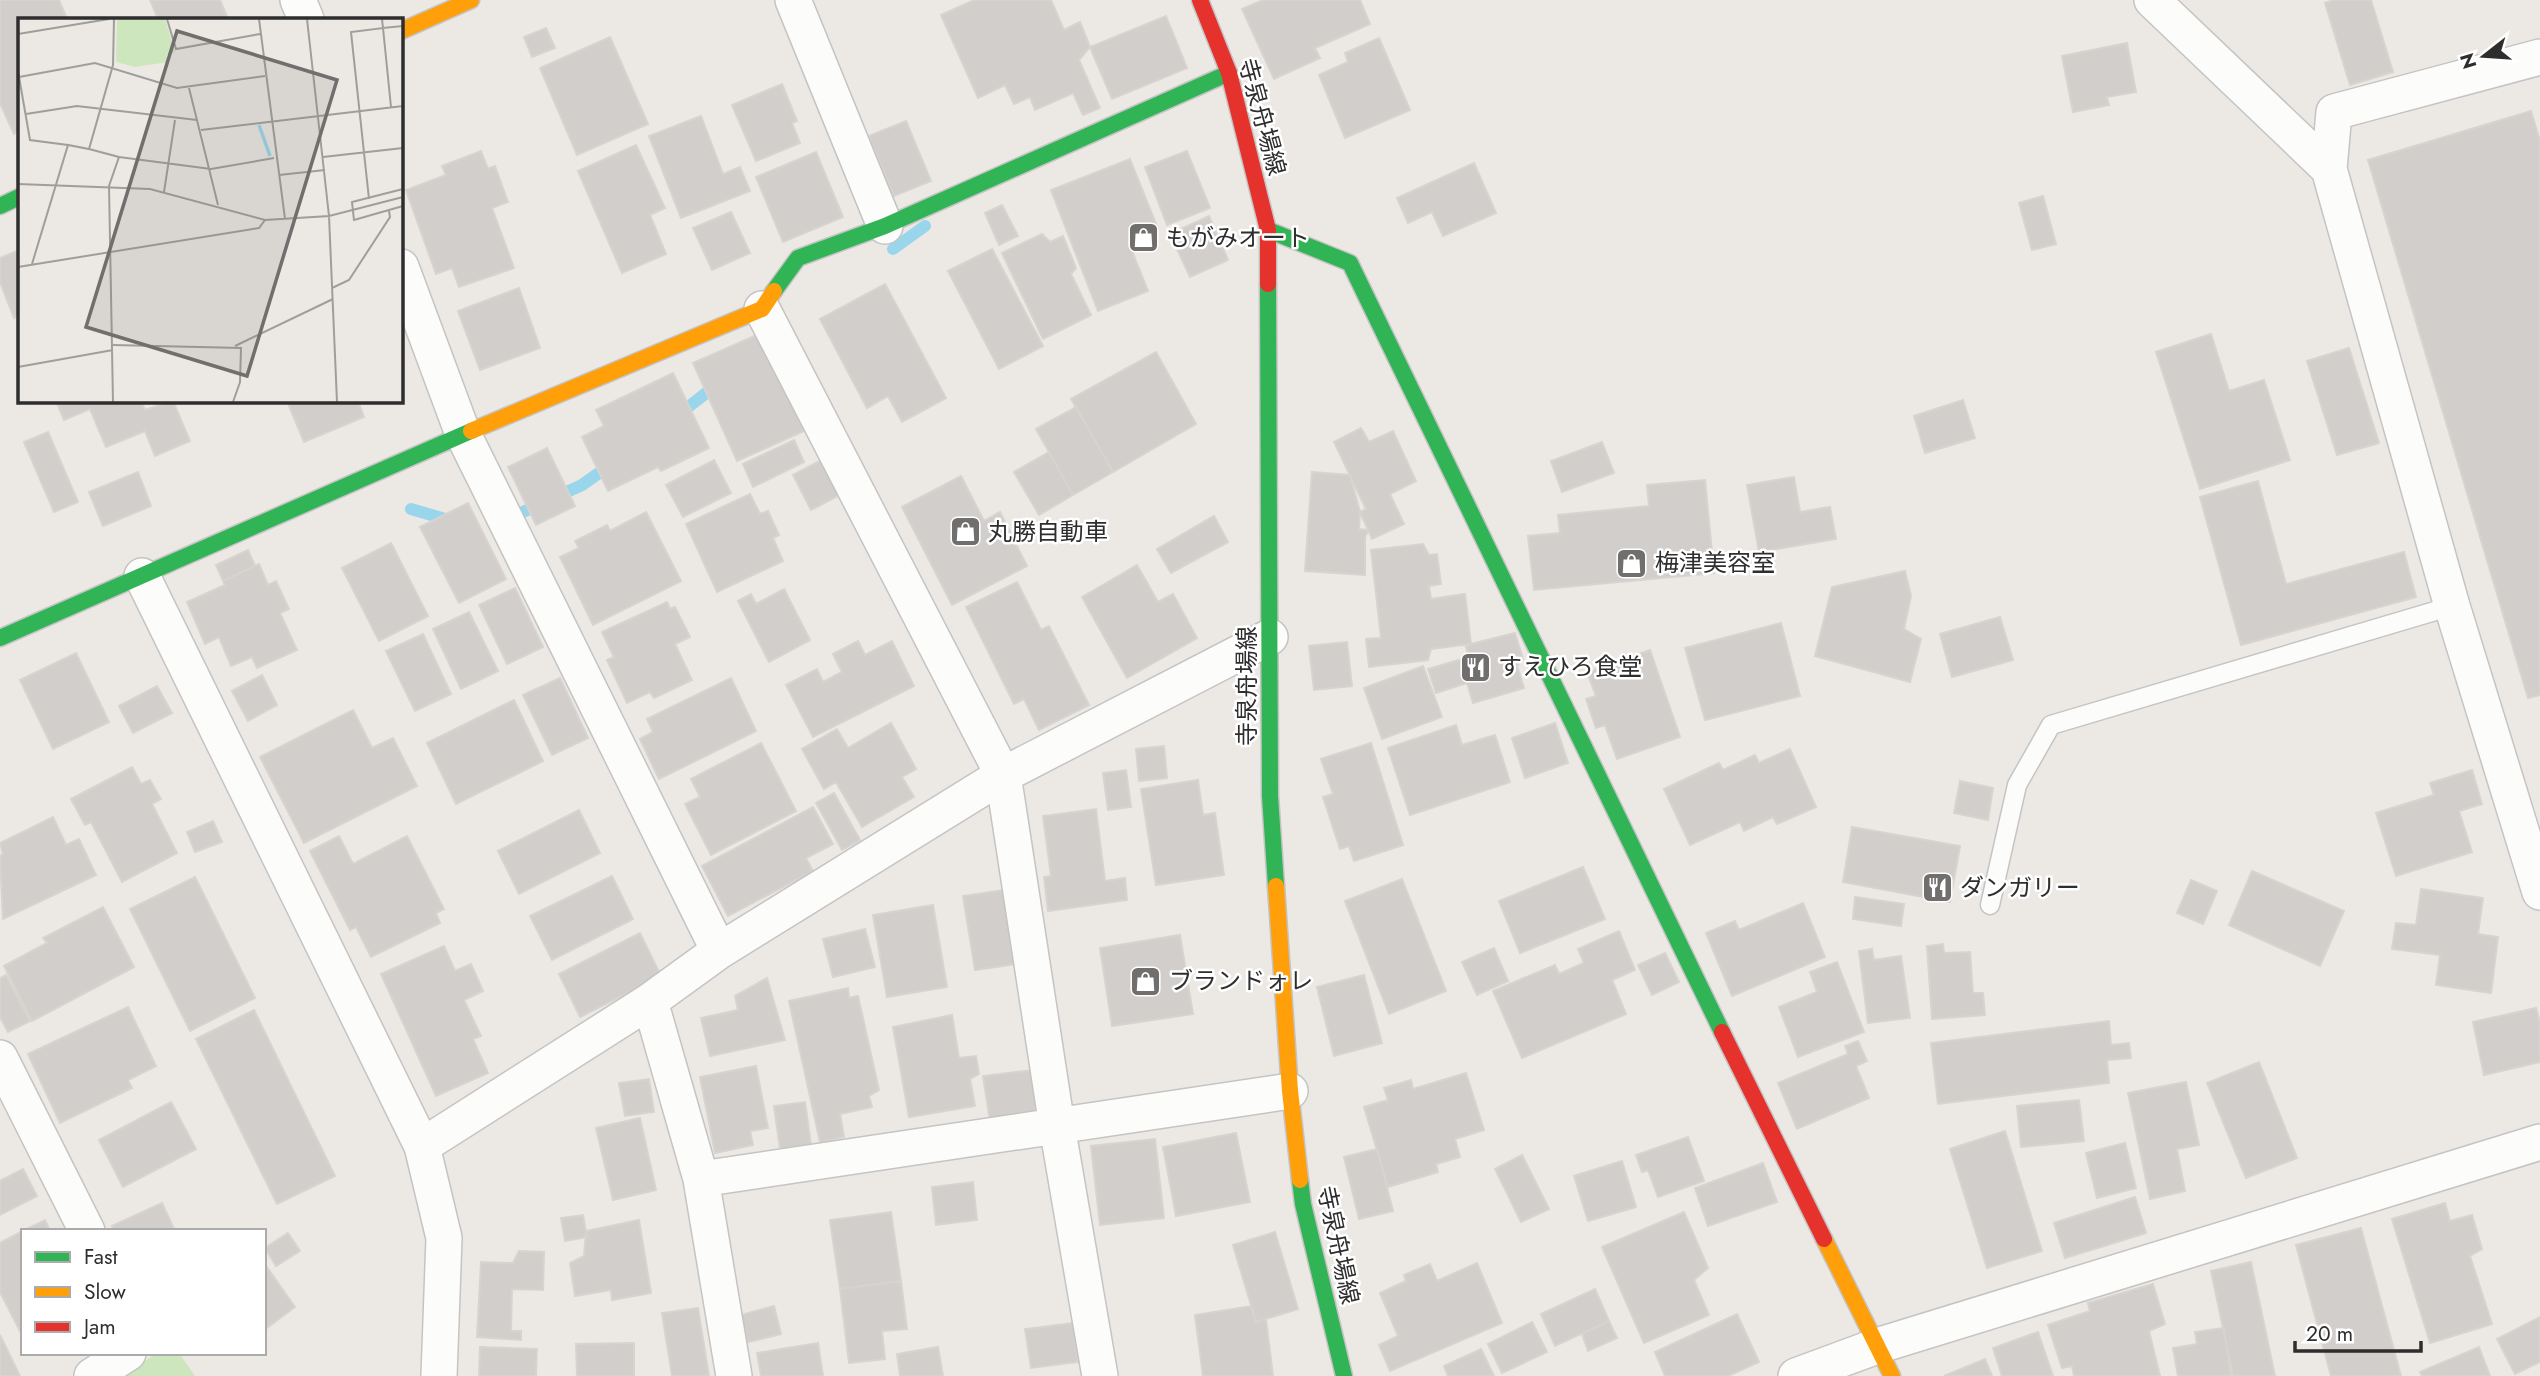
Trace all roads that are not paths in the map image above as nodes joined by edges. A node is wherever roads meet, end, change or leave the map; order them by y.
1 (298, 0) edge
2 (471, 0) edge
3 (793, 0) edge
4 (1200, 0) edge
5 (2152, 0) edge
6 (306, 18) edge
7 (402, 31) edge
8 (2540, 57) edge
9 (1229, 73) junction
10 (2329, 169) junction
11 (18, 197) edge
12 (0, 206) edge
13 (885, 226) junction
14 (1268, 230) junction
15 (402, 270) edge
16 (762, 309) junction
17 (463, 434) junction
18 (142, 576) junction
19 (2452, 606) junction
20 (1270, 637) junction
21 (0, 638) edge
22 (1003, 775) junction
23 (2540, 892) edge
24 (1990, 905) dead end
25 (719, 951) junction
26 (650, 1001) junction
27 (0, 1058) edge
28 (1290, 1091) junction
29 (1057, 1126) junction
30 (2540, 1142) edge
31 (422, 1146) junction
32 (701, 1179) junction
33 (86, 1229) edge
34 (125, 1355) edge
35 (1884, 1361) edge
36 (92, 1376) edge
37 (439, 1376) edge
38 (734, 1376) edge
39 (1100, 1376) edge
40 (1344, 1376) edge
41 (1796, 1376) edge

1 - 6 street
2 - 7 street
3 - 13 street
4 - 9 street, 寺泉舟場線
5 - 10 street
8 - 10 street
9 - 13 street
9 - 14 street, 寺泉舟場線
10 - 19 street
11 - 12 street
13 - 16 street
14 - 20 street, 寺泉舟場線
14 - 35 street
15 - 17 street
16 - 17 street
16 - 22 street
17 - 18 street
17 - 25 street
18 - 21 street
18 - 31 street
19 - 23 street
19 - 24 lane
20 - 22 street
20 - 28 street, 寺泉舟場線
22 - 25 street
22 - 29 street
25 - 26 street
26 - 31 street
26 - 32 street
27 - 33 street
28 - 29 street
28 - 40 street, 寺泉舟場線
29 - 32 street
29 - 39 street
30 - 35 street
31 - 37 street
32 - 38 street
34 - 36 street
35 - 41 street

